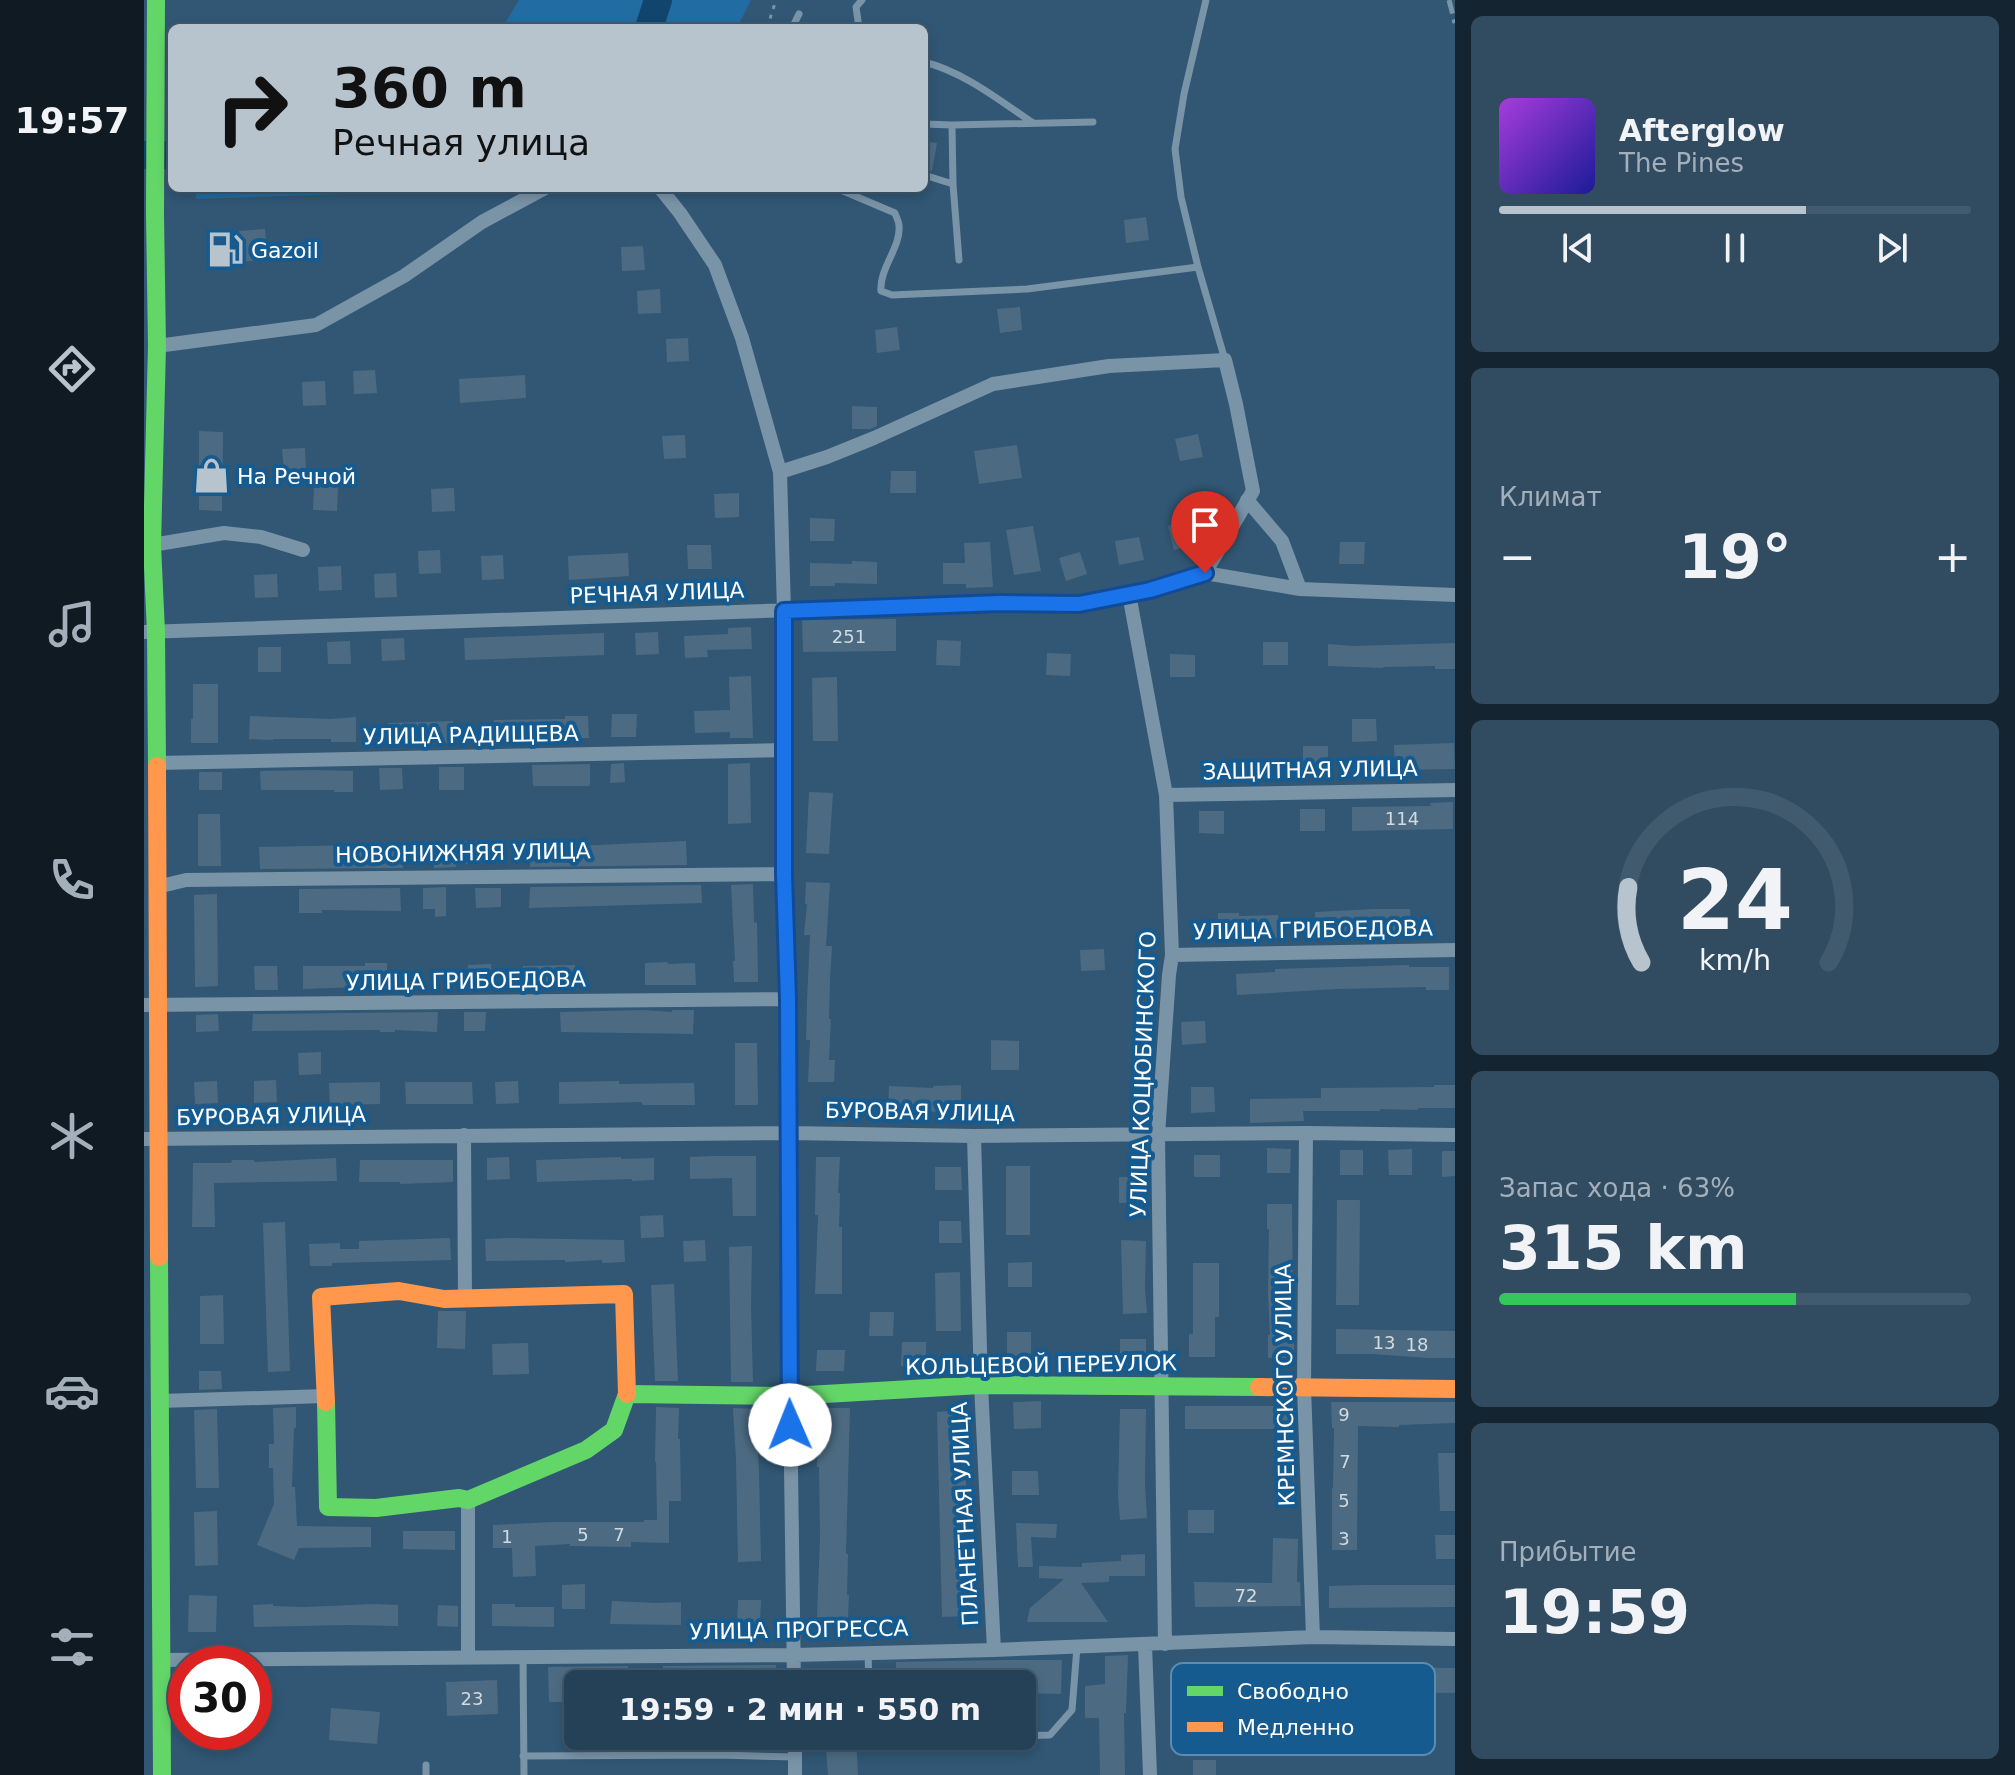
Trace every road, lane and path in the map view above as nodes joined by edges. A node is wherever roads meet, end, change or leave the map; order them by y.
1 (156, 0) edge
2 (776, 0) edge
3 (862, 0) edge
4 (1206, 0) edge
5 (799, 14) dead end
6 (768, 24) edge
7 (794, 24) edge
8 (858, 24) edge
9 (928, 63) edge
10 (1093, 122) dead end
11 (1034, 123) junction
12 (928, 124) edge
13 (952, 125) junction
14 (928, 176) edge
15 (953, 184) junction
16 (538, 192) edge
17 (663, 192) edge
18 (845, 192) edge
19 (959, 260) dead end
20 (1198, 267) junction
21 (157, 346) junction
22 (1225, 360) junction
23 (780, 472) junction
24 (1247, 500) junction
25 (148, 545) edge
26 (303, 550) dead end
27 (1205, 573) junction
28 (1300, 589) junction
29 (1129, 594) junction
30 (1455, 595) edge
31 (784, 611) junction
32 (150, 632) edge
33 (150, 731) edge
34 (786, 750) junction
35 (157, 763) junction
36 (1455, 790) edge
37 (1166, 795) junction
38 (784, 874) junction
39 (150, 888) edge
40 (1455, 950) edge
41 (1172, 955) junction
42 (788, 999) junction
43 (151, 1006) edge
44 (789, 1133) junction
45 (1306, 1133) junction
46 (464, 1135) junction
47 (1158, 1135) junction
48 (1455, 1135) edge
49 (974, 1136) junction
50 (151, 1139) edge
51 (465, 1299) junction
52 (981, 1385) junction
53 (1162, 1387) junction
54 (1304, 1387) junction
55 (1455, 1389) edge
56 (627, 1394) junction
57 (326, 1396) junction
58 (790, 1396) junction
59 (160, 1401) junction
60 (468, 1500) junction
61 (1313, 1637) junction
62 (1455, 1639) edge
63 (1165, 1644) junction
64 (1145, 1645) junction
65 (1077, 1647) junction
66 (994, 1650) junction
67 (868, 1653) junction
68 (794, 1655) junction
69 (468, 1656) junction
70 (523, 1656) junction
71 (153, 1660) edge
72 (794, 1670) edge
73 (869, 1670) edge
74 (1036, 1735) edge
75 (795, 1750) edge
76 (523, 1756) junction
77 (795, 1757) junction
78 (426, 1765) dead end
79 (162, 1775) edge
80 (426, 1775) edge
81 (524, 1775) edge
82 (795, 1775) edge
83 (1150, 1775) edge

1 - 21 main road
2 - 6 path
3 - 8 lane
4 - 20 lane
5 - 7 lane
9 - 11 lane
10 - 11 lane
11 - 13 lane
12 - 13 lane
13 - 15 lane
14 - 15 lane
15 - 19 lane
16 - 21 street
17 - 23 street
18 - 20 lane
20 - 22 lane
21 - 25 main road
22 - 23 street
22 - 24 street
23 - 31 street
24 - 27 street
24 - 28 street
25 - 26 street
25 - 32 main road
27 - 28 street, РЕЧНАЯ УЛИЦА
27 - 29 street, РЕЧНАЯ УЛИЦА
28 - 30 street, РЕЧНАЯ УЛИЦА
29 - 31 street, РЕЧНАЯ УЛИЦА
29 - 37 street, УЛИЦА КОЦЮБИНСКОГО
31 - 32 street, РЕЧНАЯ УЛИЦА
31 - 34 street
32 - 33 main road
33 - 35 main road
34 - 35 street, УЛИЦА РАДИЩЕВА
34 - 38 street
35 - 39 main road
36 - 37 street, ЗАЩИТНАЯ УЛИЦА
37 - 41 street, УЛИЦА КОЦЮБИНСКОГО
38 - 39 street, НОВОНИЖНЯЯ УЛИЦА
38 - 42 street
39 - 43 main road
40 - 41 street, УЛИЦА ГРИБОЕДОВА
41 - 47 street, УЛИЦА КОЦЮБИНСКОГО
42 - 43 street, УЛИЦА ГРИБОЕДОВА
42 - 44 street
43 - 50 main road
44 - 46 street, БУРОВАЯ УЛИЦА
44 - 49 street, БУРОВАЯ УЛИЦА
44 - 58 street
45 - 47 street, БУРОВАЯ УЛИЦА
45 - 48 street, БУРОВАЯ УЛИЦА
45 - 54 street, КРЕМНСКОГО УЛИЦА
46 - 50 street, БУРОВАЯ УЛИЦА
46 - 51 street
47 - 49 street, БУРОВАЯ УЛИЦА
47 - 53 street, УЛИЦА КОЦЮБИНСКОГО
49 - 52 street, ПЛАНЕТНАЯ УЛИЦА
50 - 59 main road
51 - 56 main road
51 - 57 main road
52 - 53 main road, КОЛЬЦЕВОЙ ПЕРЕУЛОК
52 - 58 main road, КОЛЬЦЕВОЙ ПЕРЕУЛОК
52 - 66 street, ПЛАНЕТНАЯ УЛИЦА
53 - 54 main road, КОЛЬЦЕВОЙ ПЕРЕУЛОК
53 - 63 street, УЛИЦА КОЦЮБИНСКОГО
54 - 55 main road, КОЛЬЦЕВОЙ ПЕРЕУЛОК
54 - 61 street, КРЕМНСКОГО УЛИЦА
56 - 58 main road, КОЛЬЦЕВОЙ ПЕРЕУЛОК
56 - 60 main road
57 - 59 street
57 - 60 main road
58 - 68 street
59 - 71 main road
60 - 69 street
61 - 62 street, УЛИЦА ПРОГРЕССА
61 - 63 street, УЛИЦА ПРОГРЕССА
63 - 64 street, УЛИЦА ПРОГРЕССА
64 - 65 street, УЛИЦА ПРОГРЕССА
64 - 83 street
65 - 66 street, УЛИЦА ПРОГРЕССА
65 - 74 lane
66 - 67 street, УЛИЦА ПРОГРЕССА
67 - 68 street, УЛИЦА ПРОГРЕССА
67 - 73 lane
68 - 70 street, УЛИЦА ПРОГРЕССА
68 - 72 street
69 - 70 street, УЛИЦА ПРОГРЕССА
69 - 71 street, УЛИЦА ПРОГРЕССА
70 - 76 lane
71 - 79 main road
75 - 77 street
76 - 77 lane
76 - 81 lane
77 - 82 street
78 - 80 lane

